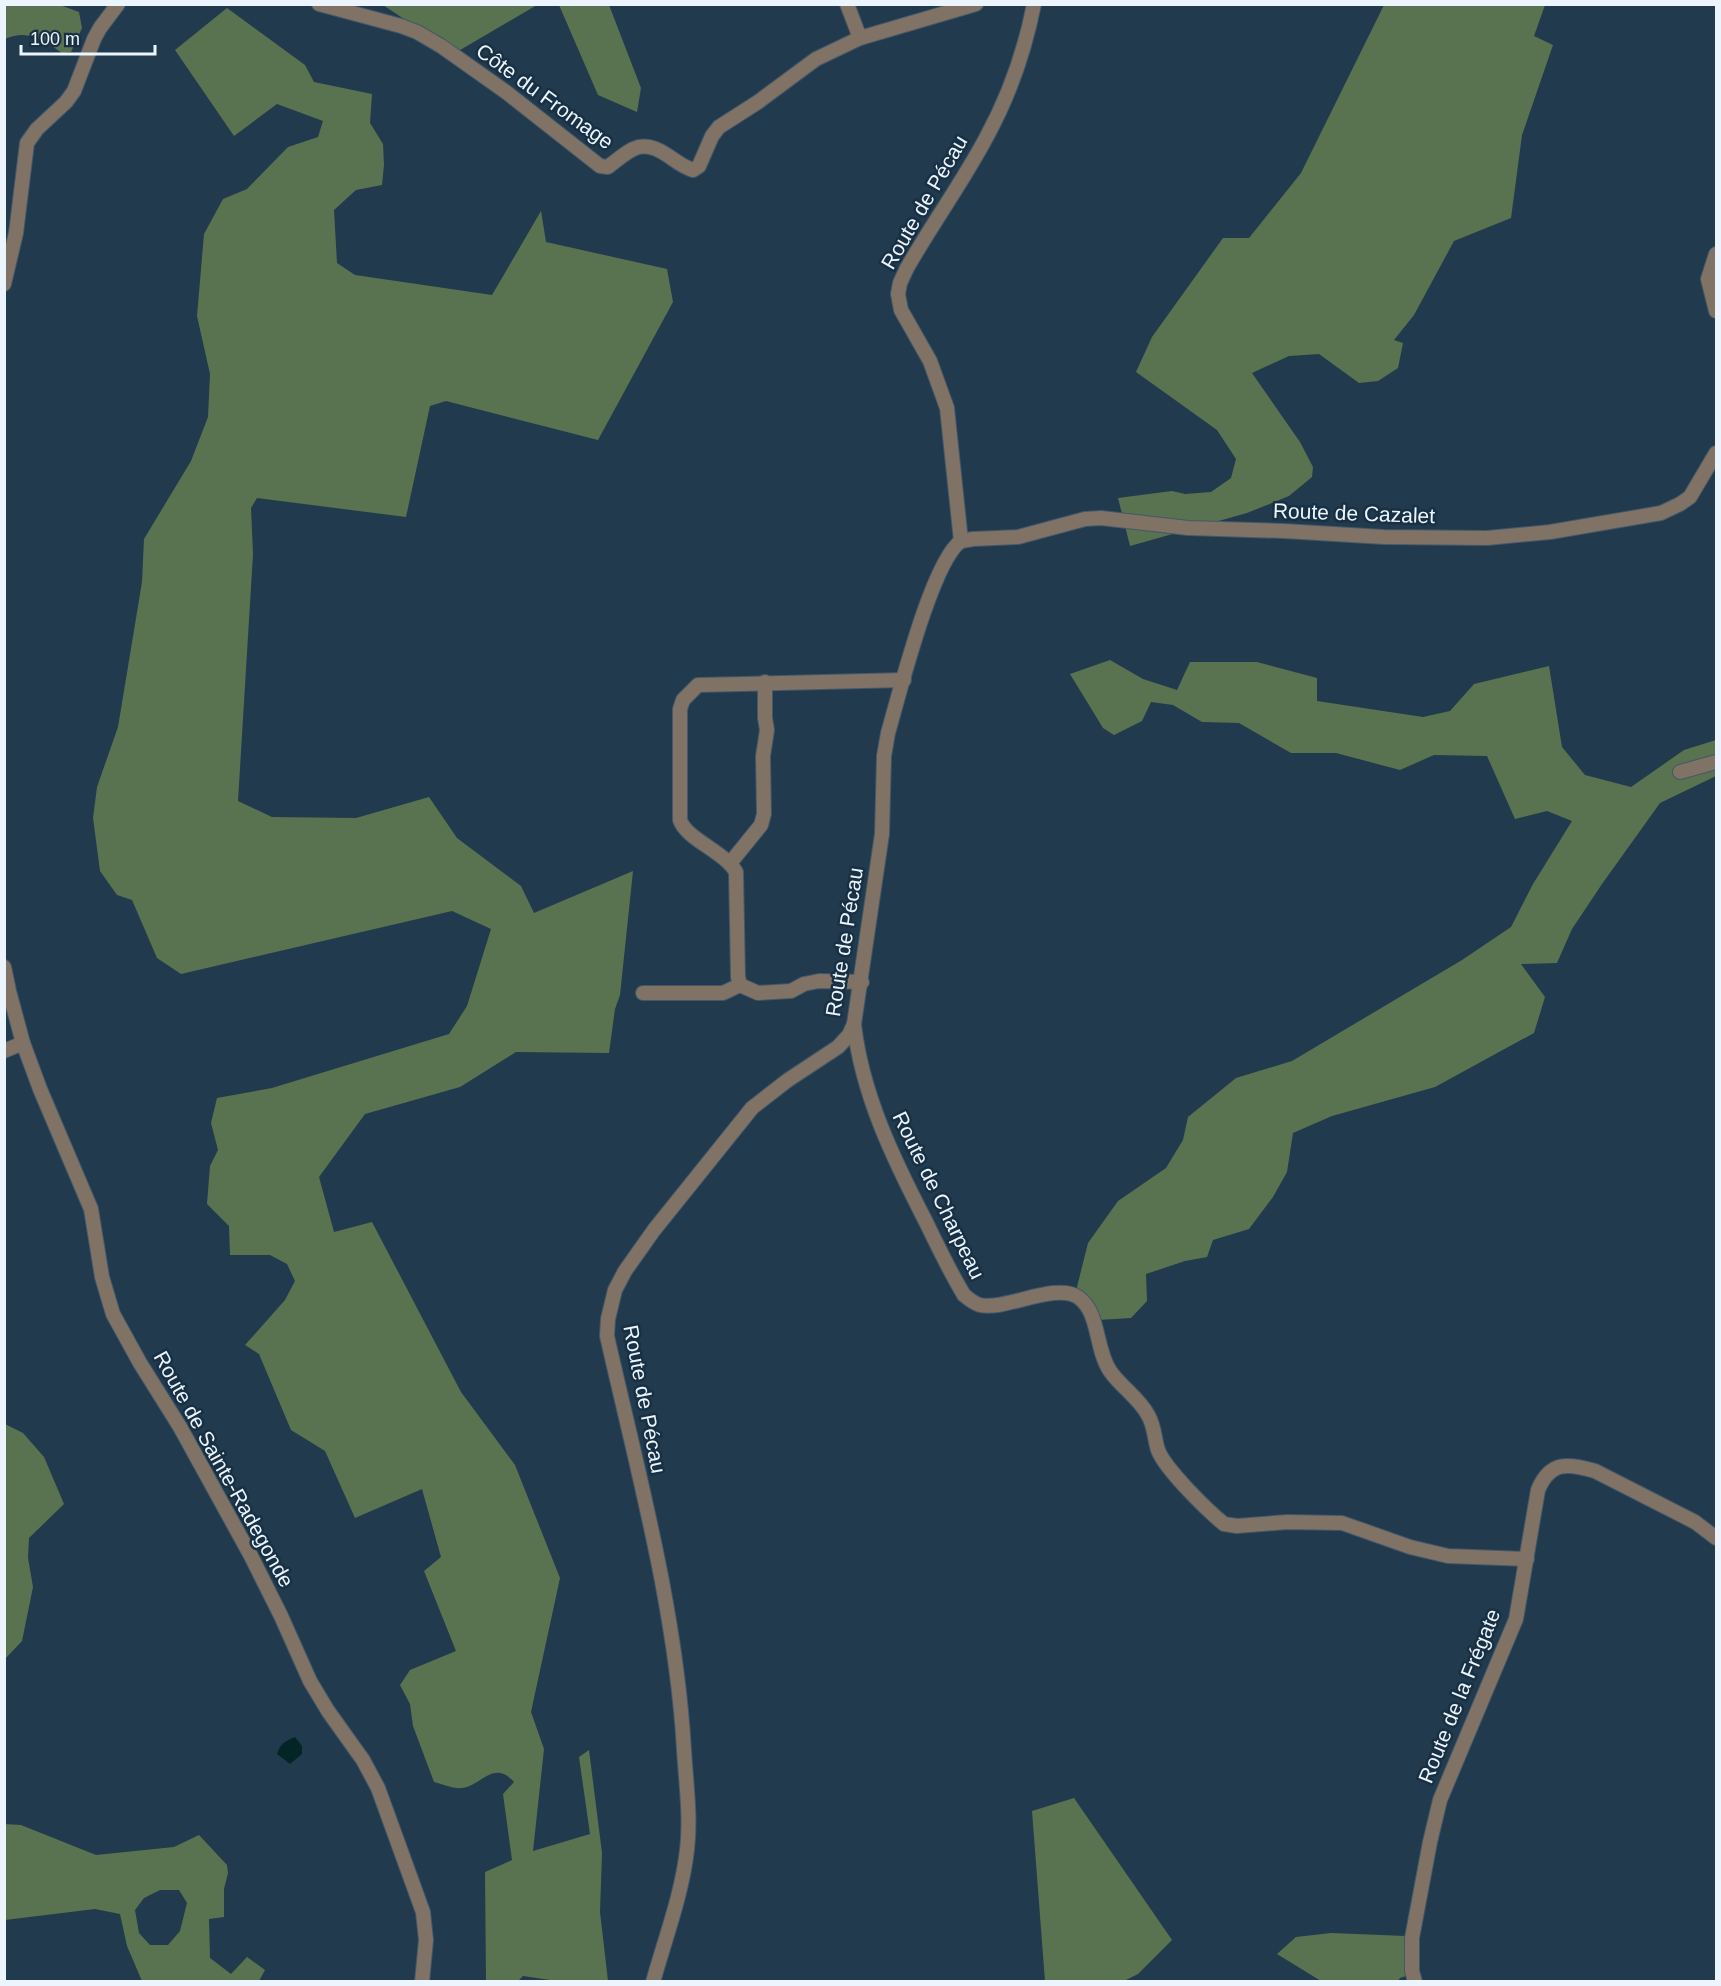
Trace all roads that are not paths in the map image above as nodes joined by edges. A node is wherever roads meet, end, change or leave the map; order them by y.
1 (118, 4) edge
2 (319, 4) edge
3 (847, 4) edge
4 (976, 4) edge
5 (1034, 4) edge
6 (860, 38) junction
7 (1716, 254) edge
8 (4, 284) edge
9 (1716, 311) edge
10 (1716, 453) edge
11 (961, 541) junction
12 (904, 680) junction
13 (765, 682) junction
14 (1716, 762) edge
15 (1680, 772) dead end
16 (731, 862) junction
17 (4, 967) edge
18 (862, 982) junction
19 (740, 986) junction
20 (643, 993) dead end
21 (854, 1024) junction
22 (23, 1043) junction
23 (842, 1044) junction
24 (857, 1050) junction
25 (4, 1051) edge
26 (1716, 1538) edge
27 (1527, 1559) junction
28 (422, 1982) edge
29 (653, 1982) edge
30 (1414, 1982) edge

1 - 8 street
2 - 6 street, Côte du Fromage
3 - 6 street
4 - 6 street, Côte du Fromage
5 - 11 street, Route de Pécau
7 - 9 street
10 - 11 street, Route de Cazalet
11 - 12 street, Route de Pécau
12 - 13 street
12 - 18 street, Route de Pécau
13 - 16 street
13 - 16 street
14 - 15 street
16 - 19 street
17 - 22 street, Route de Sainte-Radegonde
18 - 19 street
18 - 21 street, Route de Pécau
19 - 20 street
21 - 23 street, Route de Pécau
21 - 24 street, Route de Charpeau
22 - 25 street
22 - 28 street, Route de Sainte-Radegonde
23 - 24 street
23 - 29 street, Route de Pécau
24 - 27 street, Route de Charpeau
26 - 27 street, Route de la Frégate
27 - 30 street, Route de la Frégate

